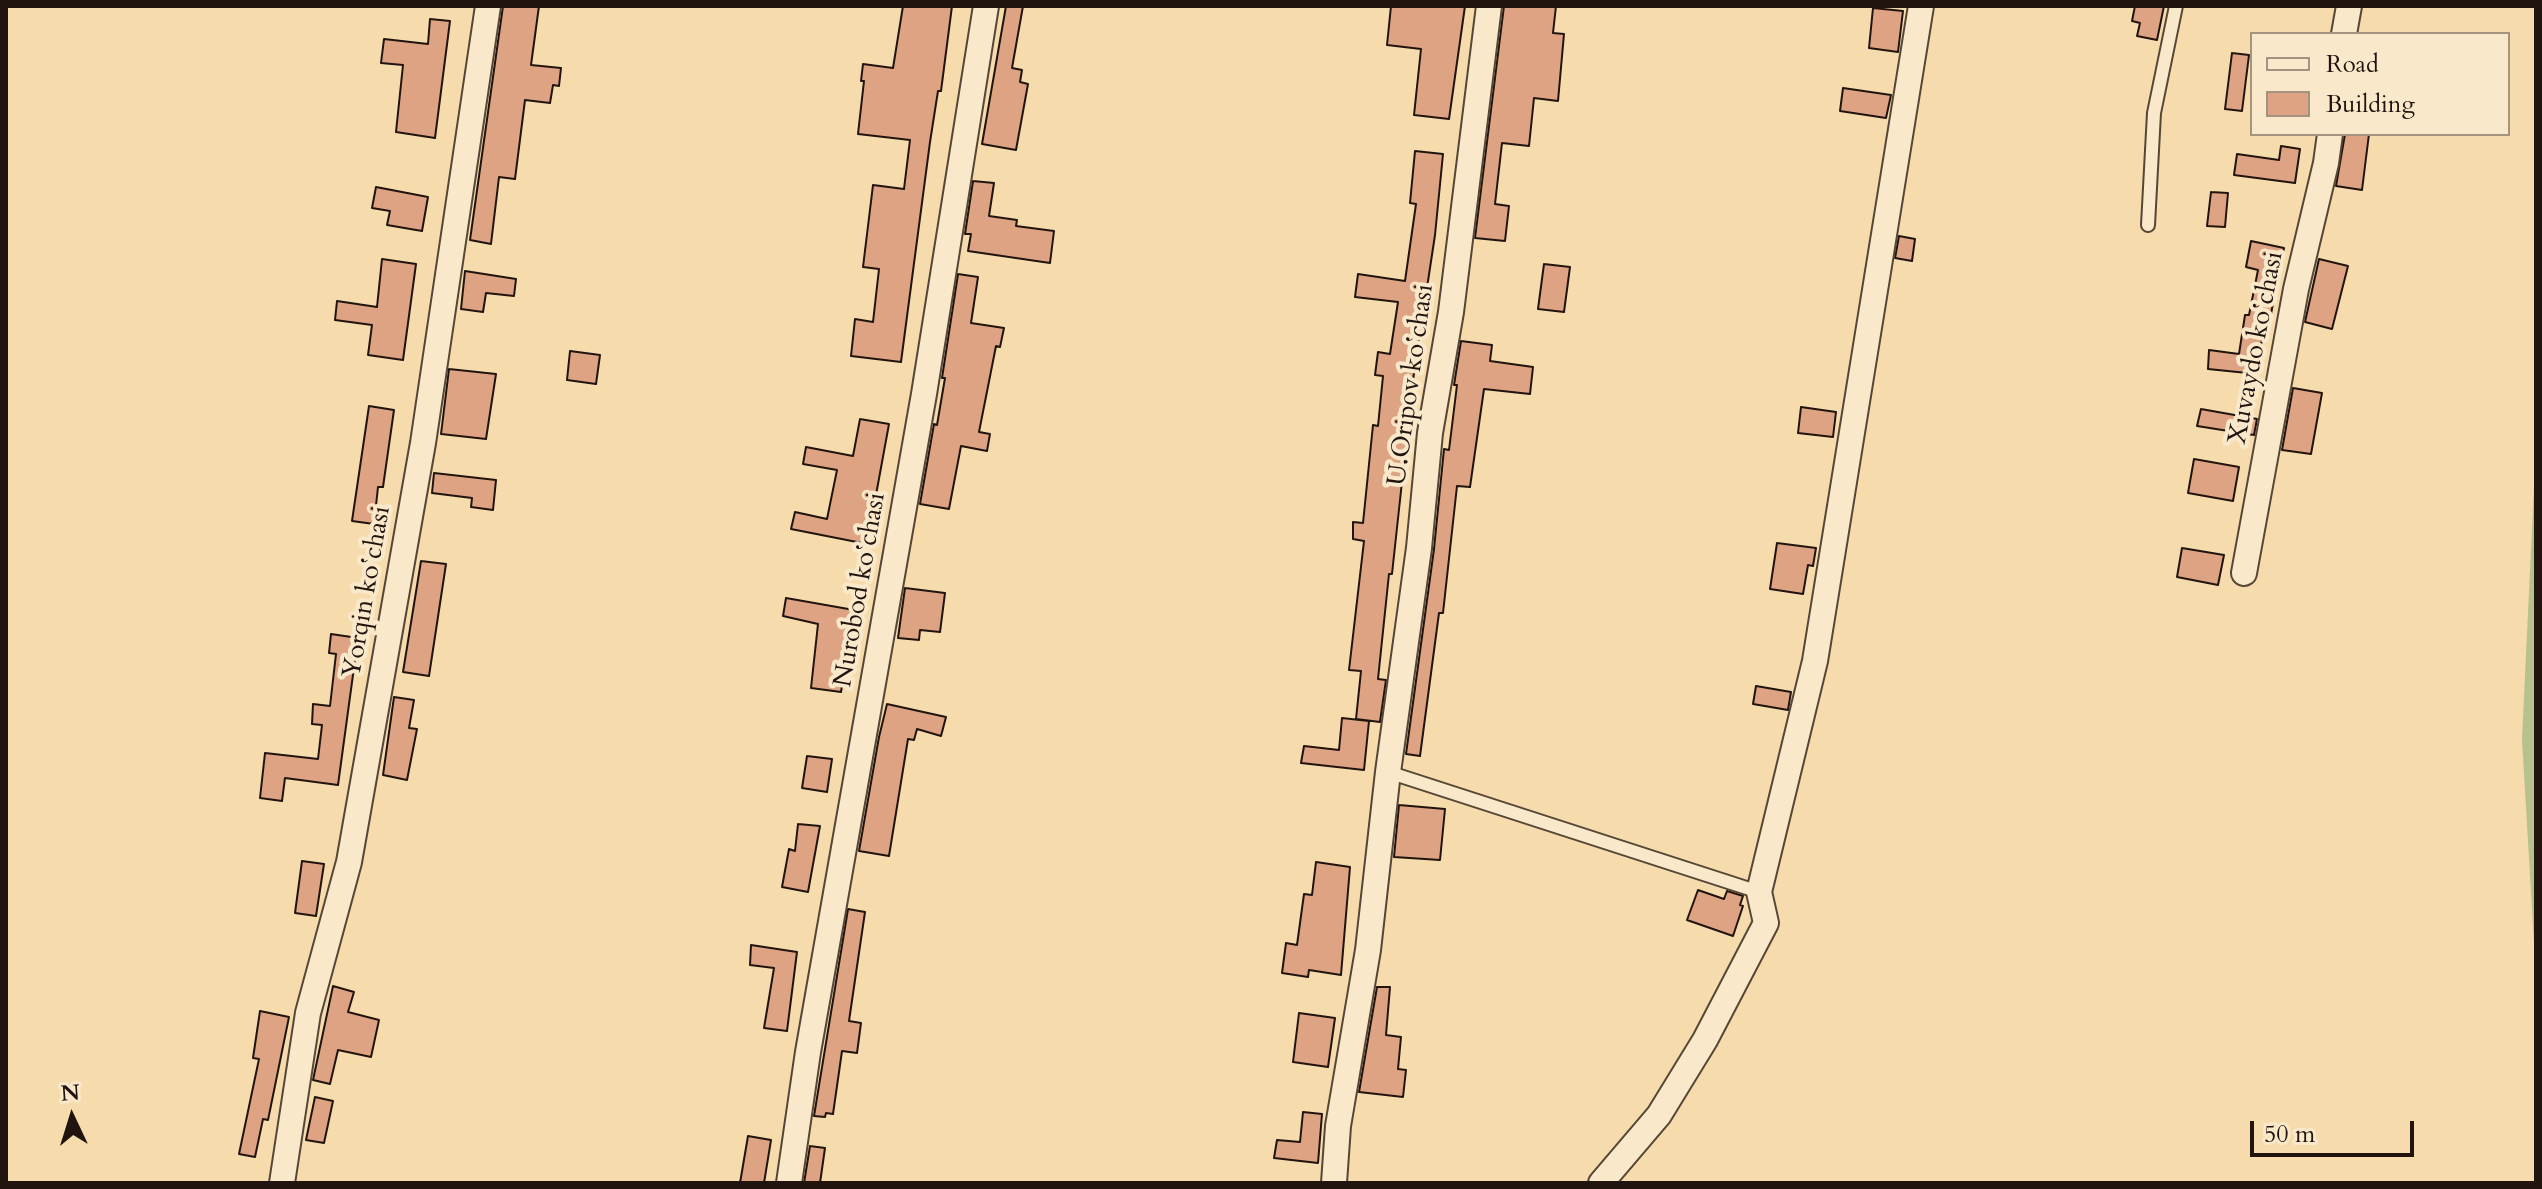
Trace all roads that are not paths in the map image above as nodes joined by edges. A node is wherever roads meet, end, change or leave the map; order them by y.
1 (488, 6) edge
2 (986, 6) edge
3 (1489, 6) edge
4 (1921, 6) edge
5 (2176, 6) edge
6 (2349, 6) edge
7 (2344, 32) edge
8 (2330, 136) edge
9 (2148, 225) dead end
10 (2244, 573) dead end
11 (1388, 772) junction
12 (1759, 892) junction
13 (282, 1183) edge
14 (789, 1183) edge
15 (1334, 1183) edge
16 (1601, 1183) edge

1 - 13 street, Yorqin koʻchasi
2 - 14 street, Nurobod koʻchasi
3 - 11 street, U.Oripov koʻchasi
4 - 12 street
5 - 9 lane
6 - 7 street
8 - 10 street, Xuvaydo koʻchasi
11 - 12 lane
11 - 15 street, U.Oripov koʻchasi
12 - 16 street

